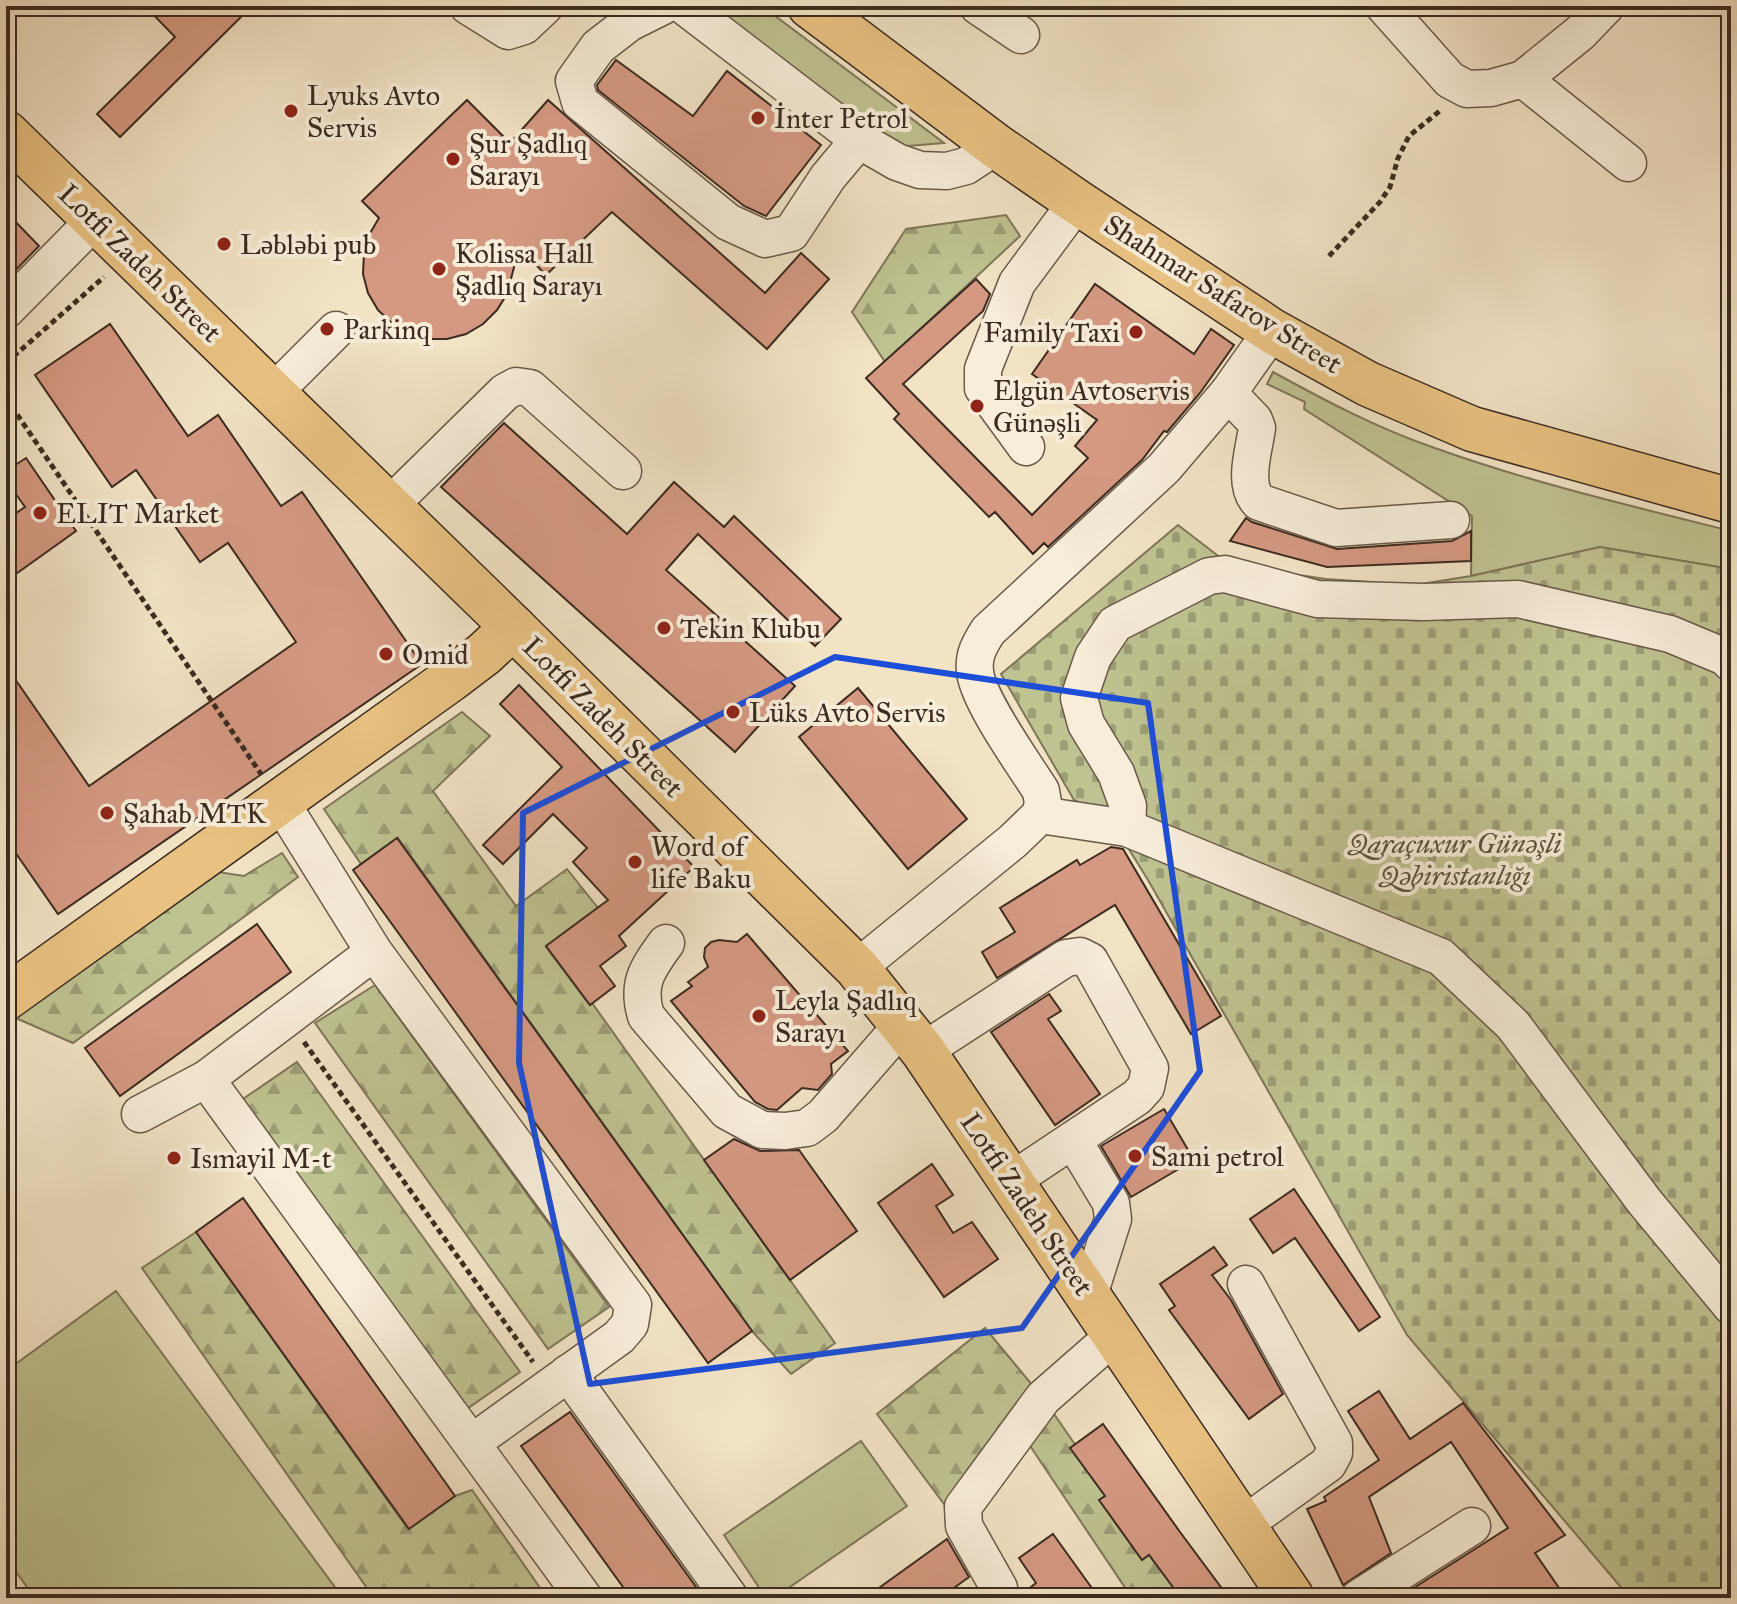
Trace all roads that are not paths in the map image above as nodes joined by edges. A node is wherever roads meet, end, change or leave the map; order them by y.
1 (468, 6) edge
2 (545, 6) edge
3 (663, 6) edge
4 (684, 6) edge
5 (810, 6) edge
6 (978, 6) edge
7 (1384, 6) edge
8 (1606, 6) edge
9 (1021, 35) dead end
10 (1523, 79) junction
11 (6, 133) edge
12 (859, 140) junction
13 (996, 146) junction
14 (1628, 163) dead end
15 (1077, 202) junction
16 (95, 220) junction
17 (6, 310) edge
18 (336, 330) dead end
19 (1272, 331) junction
20 (273, 393) junction
21 (1228, 393) junction
22 (1026, 447) dead end
23 (623, 471) dead end
24 (1731, 501) edge
25 (389, 506) junction
26 (1451, 520) dead end
27 (513, 627) junction
28 (1731, 663) edge
29 (280, 801) junction
30 (1040, 815) junction
31 (1127, 828) junction
32 (666, 943) dead end
33 (374, 952) junction
34 (857, 968) junction
35 (6, 998) edge
36 (913, 1037) junction
37 (206, 1079) junction
38 (140, 1114) dead end
39 (1073, 1140) junction
40 (1011, 1181) junction
41 (1246, 1284) dead end
42 (1089, 1295) junction
43 (1731, 1306) edge
44 (1116, 1334) junction
45 (559, 1380) junction
46 (473, 1442) junction
47 (1243, 1525) junction
48 (1472, 1526) dead end
49 (999, 1588) dead end
50 (584, 1598) edge
51 (730, 1598) edge
52 (1292, 1598) edge
53 (1359, 1598) edge

1 - 2 street
3 - 12 street
4 - 12 street
5 - 13 main road, Shahmar Safarov Street
6 - 9 street
7 - 10 street
8 - 10 street
10 - 14 street
11 - 16 main road, Lotfi Zadeh Street
12 - 13 street
13 - 15 main road, Shahmar Safarov Street
15 - 19 main road, Shahmar Safarov Street
15 - 22 street
16 - 17 street
16 - 20 main road, Lotfi Zadeh Street
18 - 20 street
19 - 21 street
19 - 24 main road, Shahmar Safarov Street
20 - 25 main road, Lotfi Zadeh Street
21 - 26 street
21 - 30 street
23 - 25 street
25 - 27 main road, Lotfi Zadeh Street
27 - 29 main road
27 - 34 main road, Lotfi Zadeh Street
28 - 31 street
29 - 33 street
29 - 35 main road
30 - 31 street
30 - 34 street
31 - 43 street
32 - 36 street
33 - 37 street
33 - 45 street
34 - 36 main road, Lotfi Zadeh Street
36 - 39 street
36 - 40 main road, Lotfi Zadeh Street
37 - 38 street
37 - 46 street
39 - 40 street
39 - 42 street
40 - 42 main road, Lotfi Zadeh Street
41 - 47 street
42 - 44 main road, Lotfi Zadeh Street
44 - 47 main road, Lotfi Zadeh Street
44 - 49 street
45 - 46 street
45 - 51 street
46 - 50 street
47 - 52 main road, Lotfi Zadeh Street
48 - 53 street

